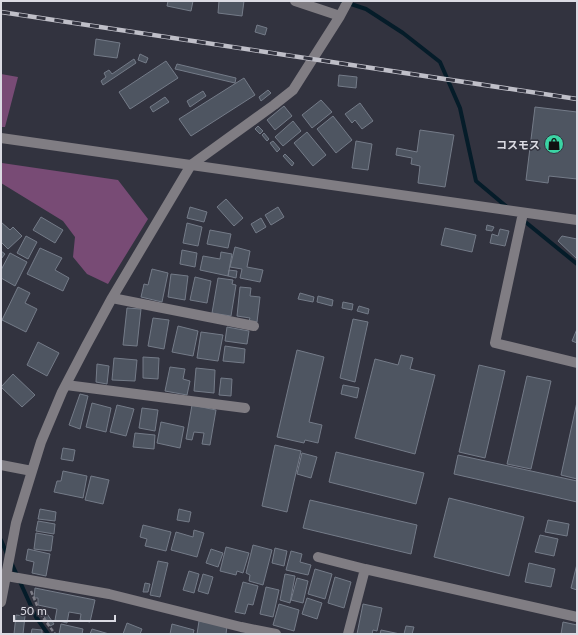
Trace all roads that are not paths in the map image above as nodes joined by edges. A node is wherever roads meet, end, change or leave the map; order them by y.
1 (295, 1) edge
2 (348, 1) edge
3 (340, 16) junction
4 (1, 138) edge
5 (191, 165) junction
6 (523, 213) junction
7 (577, 220) edge
8 (112, 298) junction
9 (254, 326) dead end
10 (577, 363) edge
11 (66, 385) junction
12 (245, 408) dead end
13 (1, 465) edge
14 (32, 471) junction
15 (318, 557) dead end
16 (365, 569) junction
17 (3, 575) edge
18 (1, 602) edge
19 (577, 617) edge
20 (240, 630) edge
21 (276, 634) edge
22 (348, 634) edge

1 - 3 street
2 - 3 street
3 - 5 street
4 - 5 street
5 - 6 street
5 - 8 street
6 - 7 street
6 - 10 street
8 - 9 street
8 - 11 street
11 - 12 street
11 - 14 street
13 - 14 street
14 - 17 street
15 - 16 street
16 - 19 street
16 - 22 street
17 - 18 street
17 - 20 street
20 - 21 street

